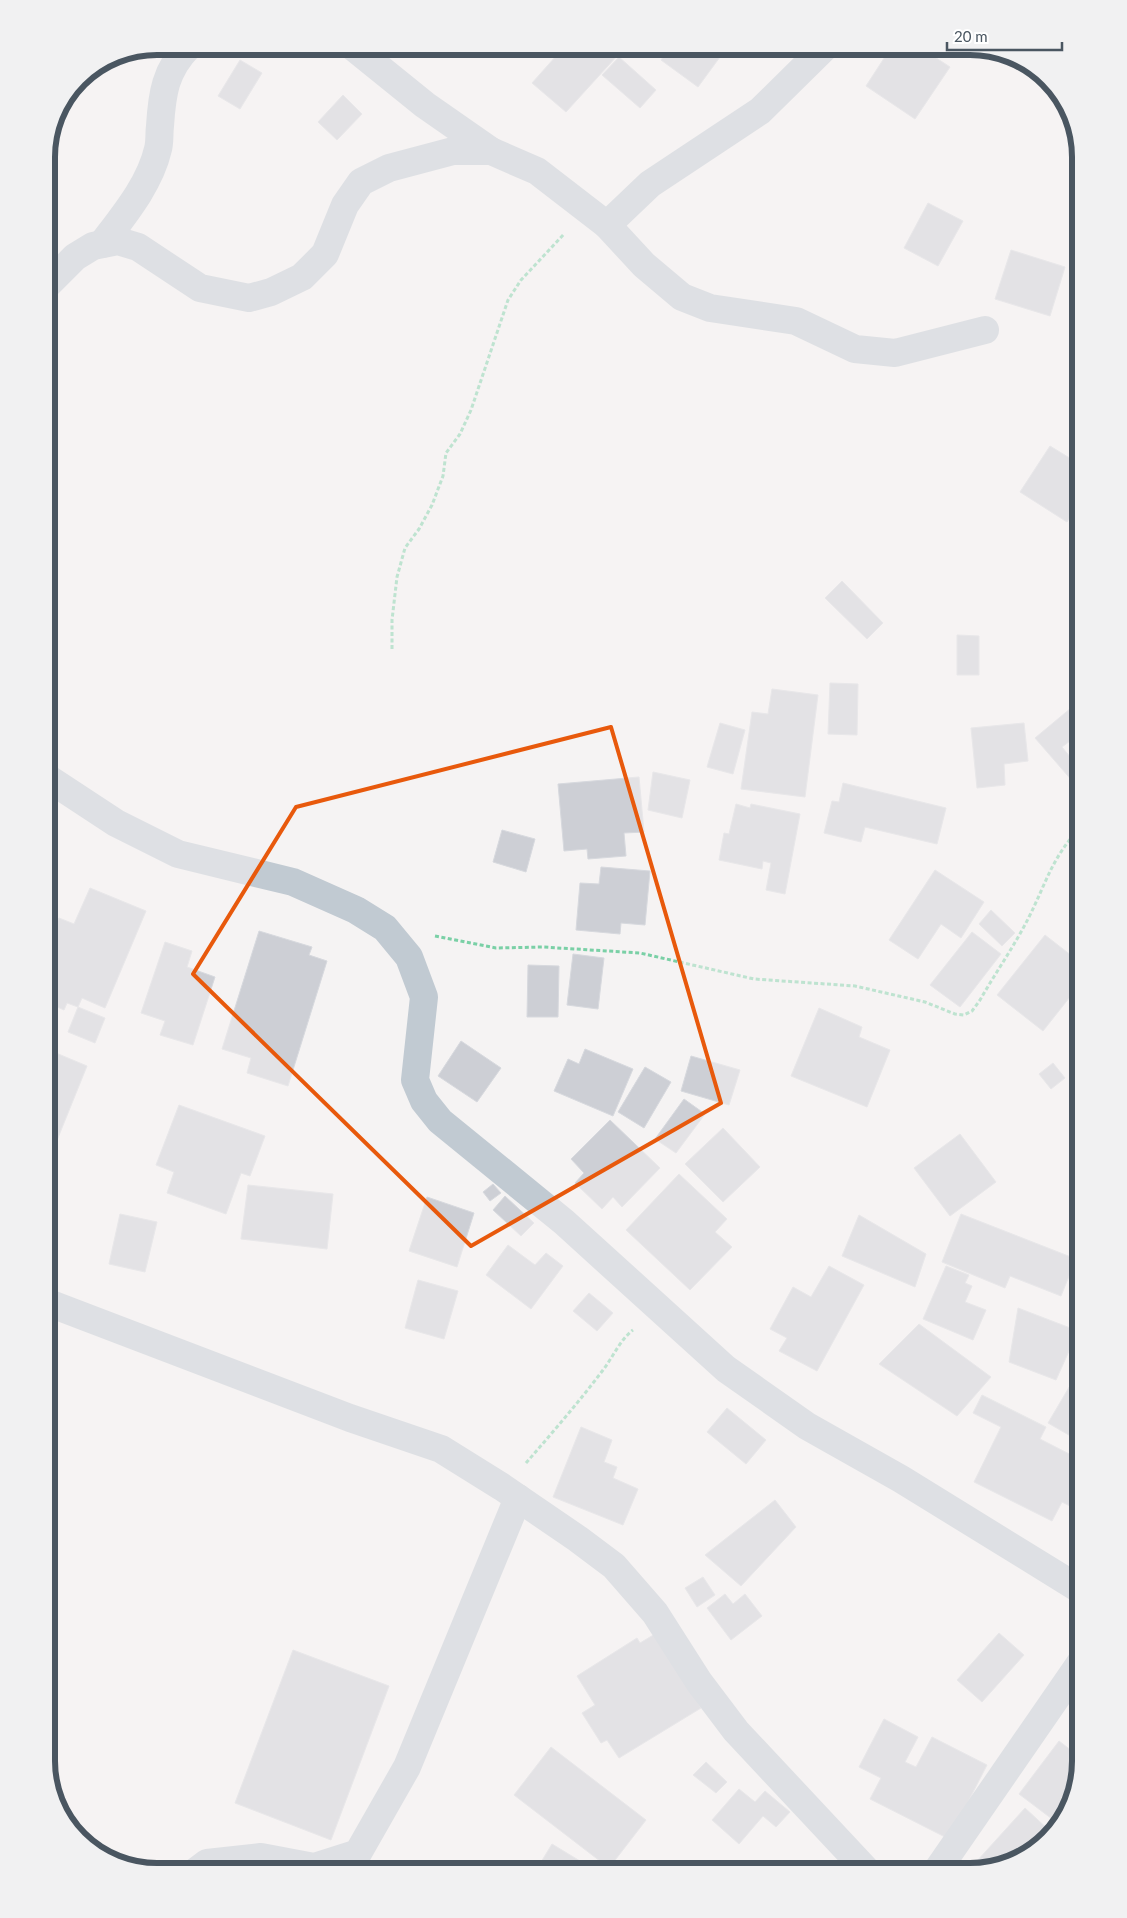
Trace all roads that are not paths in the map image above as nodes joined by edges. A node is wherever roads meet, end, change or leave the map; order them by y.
1 (180, 55) edge
2 (363, 55) edge
3 (817, 55) edge
4 (491, 151) junction
5 (599, 218) junction
6 (102, 244) junction
7 (55, 277) edge
8 (985, 330) dead end
9 (55, 783) edge
10 (55, 1305) edge
11 (510, 1492) junction
12 (1072, 1584) edge
13 (1072, 1675) edge
14 (206, 1863) edge
15 (293, 1863) edge
16 (327, 1863) edge
17 (860, 1863) edge
18 (942, 1863) edge

1 - 6 street
2 - 4 street
3 - 5 street
4 - 5 street
4 - 6 street
5 - 8 street
6 - 7 street
9 - 12 street
10 - 11 street
11 - 16 street
11 - 17 street
13 - 18 street
14 - 15 street

